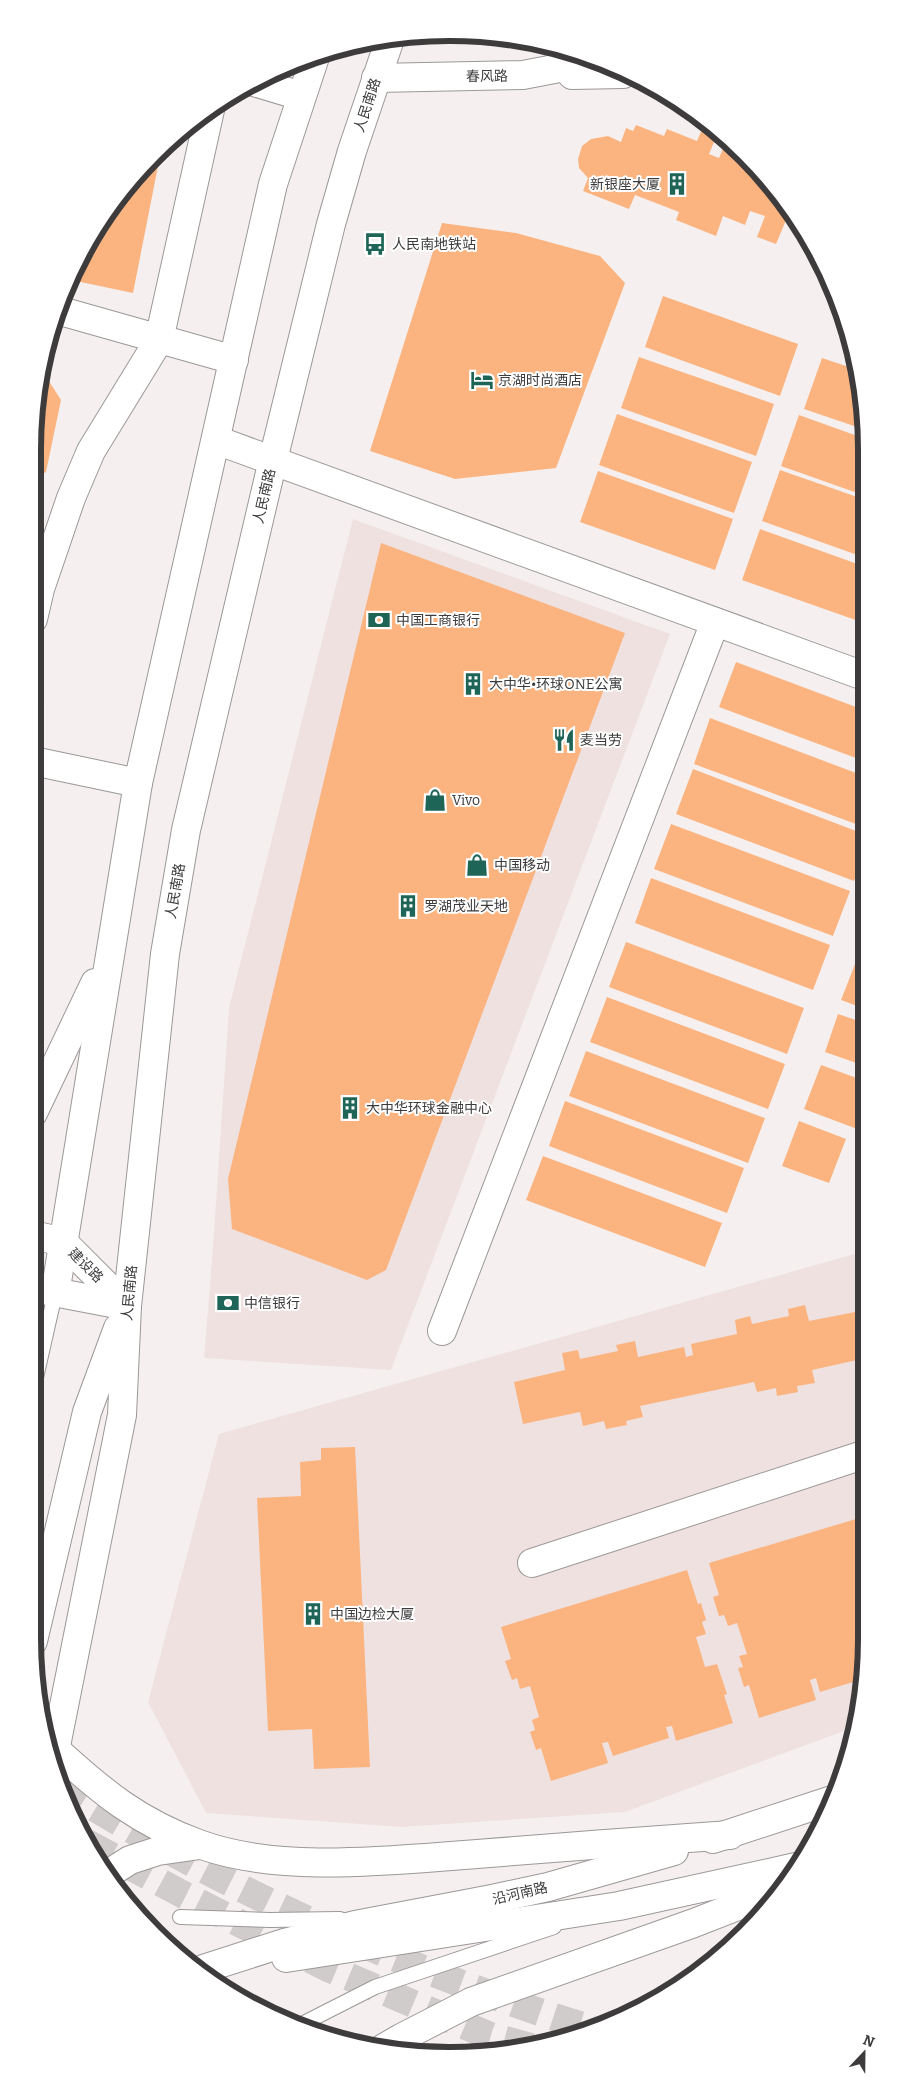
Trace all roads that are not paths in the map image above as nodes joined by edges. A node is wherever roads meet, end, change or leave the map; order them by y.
1 (387, 46) edge
2 (583, 64) edge
3 (312, 65) edge
4 (611, 74) edge
5 (523, 75) junction
6 (376, 78) junction
7 (265, 85) edge
8 (301, 96) junction
9 (208, 121) edge
10 (65, 312) edge
11 (160, 340) junction
12 (234, 360) junction
13 (216, 440) junction
14 (273, 460) junction
15 (41, 586) edge
16 (715, 622) junction
17 (858, 674) edge
18 (41, 763) edge
19 (138, 784) junction
20 (110, 952) junction
21 (41, 1096) edge
22 (41, 1238) edge
23 (63, 1242) junction
24 (44, 1291) edge
25 (127, 1306) junction
26 (41, 1316) edge
27 (442, 1331) dead end
28 (858, 1457) edge
29 (532, 1563) dead end
30 (41, 1606) edge
31 (56, 1746) edge
32 (60, 1759) edge
33 (823, 1803) edge
34 (730, 1834) junction
35 (200, 1845) junction
36 (786, 1869) edge
37 (114, 1870) edge
38 (767, 1894) edge
39 (620, 1906) junction
40 (180, 1917) dead end
41 (393, 1918) junction
42 (210, 1968) edge
43 (211, 1969) edge
44 (308, 2021) edge
45 (393, 2043) edge

1 - 6 main road, 人民南路
2 - 5 main road, 春风路
3 - 8 main road
4 - 5 main road
5 - 6 main road, 春风路
6 - 14 main road, 人民南路
7 - 8 main road
8 - 12 main road
9 - 11 main road
10 - 11 main road
11 - 12 main road
11 - 15 main road
12 - 13 main road
13 - 14 main road
13 - 19 main road
14 - 16 main road
14 - 25 main road, 人民南路
16 - 17 main road
16 - 27 main road
18 - 19 main road
19 - 20 main road
20 - 21 main road
20 - 23 main road
22 - 23 main road, 建设路
23 - 24 main road
23 - 25 main road, 建设路
24 - 25 main road, 建设路
24 - 26 lane
25 - 30 main road
25 - 31 main road, 人民南路
28 - 29 main road
32 - 35 main road
33 - 34 main road, 沿河南路
34 - 35 main road
34 - 41 main road, 沿河南路
35 - 37 main road
36 - 39 main road, 沿河南路
38 - 45 main road
39 - 43 main road, 沿河南路
39 - 44 lane
40 - 41 lane
41 - 42 main road, 沿河南路

